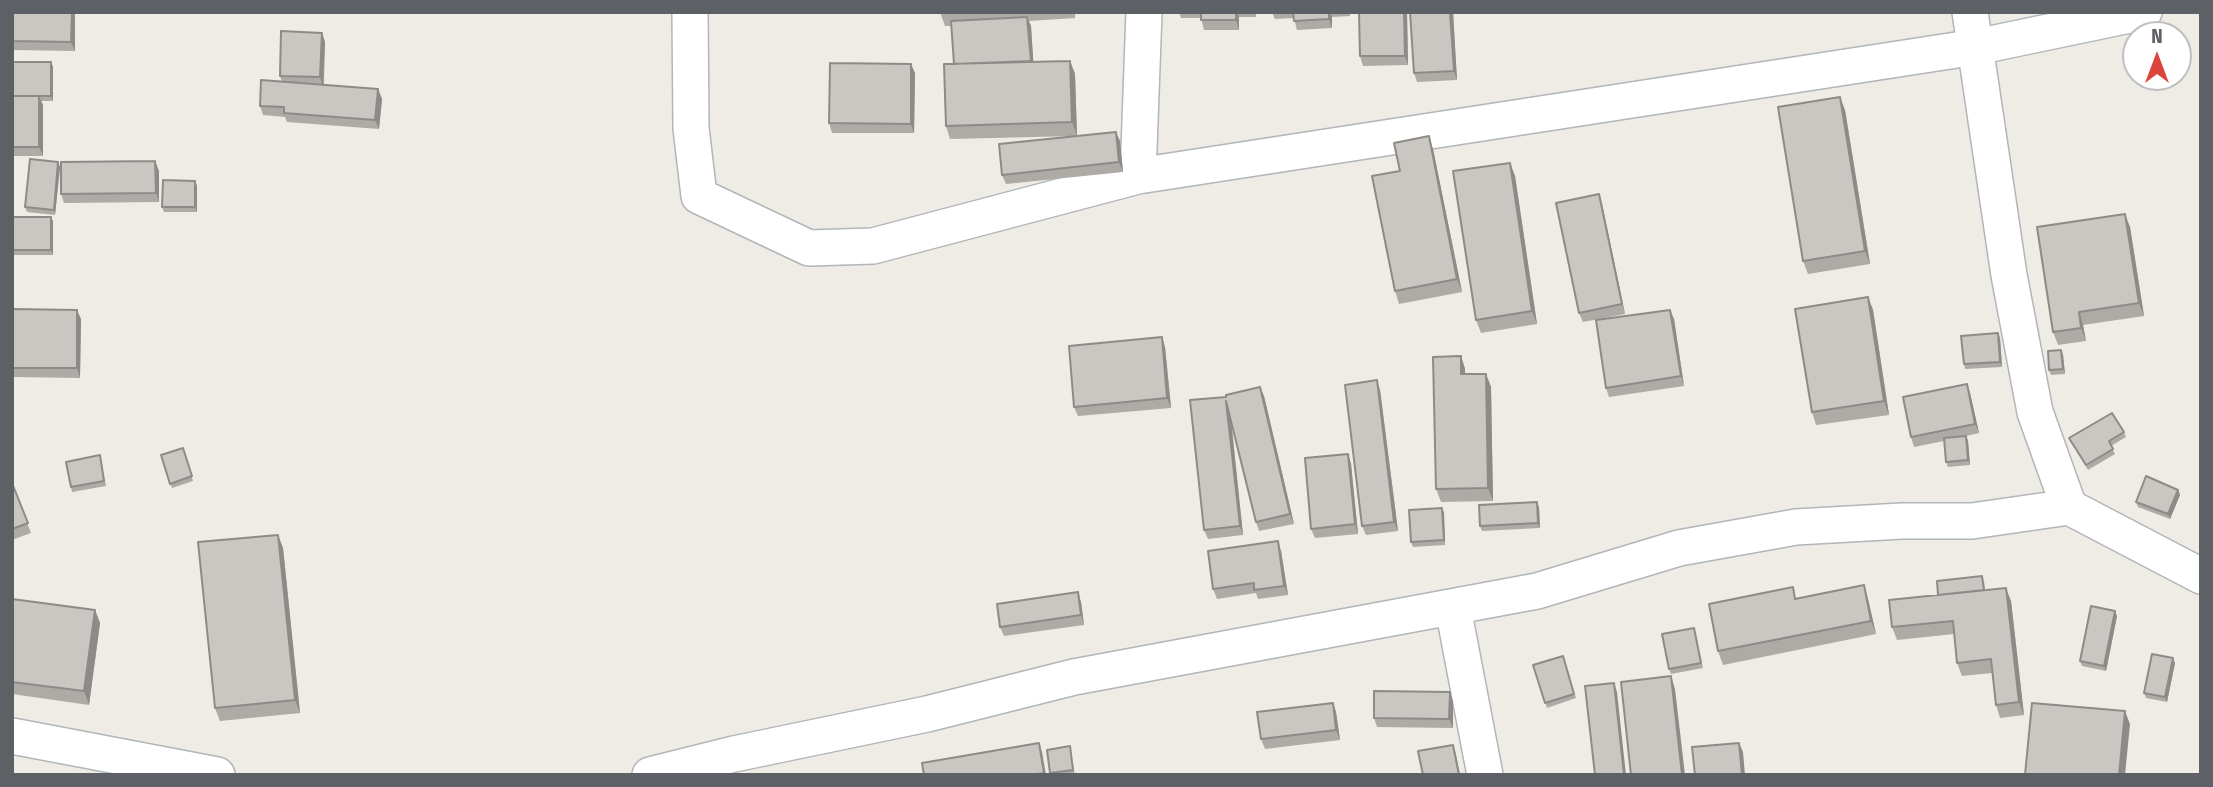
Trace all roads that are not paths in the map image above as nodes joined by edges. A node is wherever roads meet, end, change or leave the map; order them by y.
1 (690, 12) edge
2 (1144, 12) edge
3 (1970, 12) edge
4 (2144, 12) edge
5 (1976, 47) junction
6 (1138, 176) junction
7 (2069, 507) junction
8 (2201, 576) edge
9 (1453, 608) junction
10 (12, 736) edge
11 (216, 775) edge
12 (650, 775) edge
13 (1485, 775) edge

1 - 6 street
2 - 6 street
3 - 5 street
4 - 5 street
5 - 6 street
5 - 7 street
7 - 8 street
7 - 9 street
9 - 12 street
9 - 13 street
10 - 11 street

